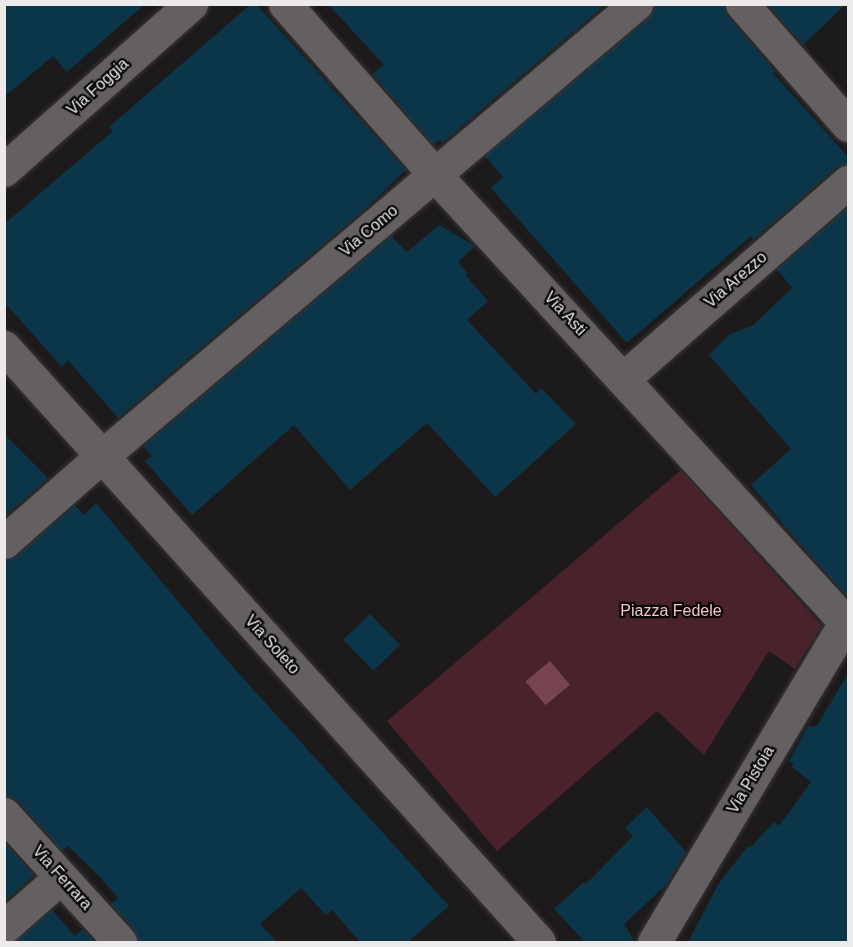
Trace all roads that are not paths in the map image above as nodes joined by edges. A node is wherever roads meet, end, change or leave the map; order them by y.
1 (191, 4) edge
2 (285, 4) edge
3 (636, 4) edge
4 (742, 4) edge
5 (849, 125) edge
6 (4, 170) edge
7 (435, 175) junction
8 (849, 182) edge
9 (4, 347) edge
10 (624, 378) junction
11 (102, 456) junction
12 (4, 542) edge
13 (848, 621) edge
14 (4, 814) edge
15 (61, 877) junction
16 (4, 927) edge
17 (120, 942) edge
18 (539, 942) edge
19 (654, 942) edge

1 - 6 street, Via Foggia
2 - 7 street, Via Asti
3 - 7 street, Via Como
4 - 5 street
7 - 10 street, Via Asti
7 - 11 street, Via Como
8 - 10 street, Via Arezzo
9 - 11 street, Via Soleto
10 - 13 street, Via Asti
11 - 12 street, Via Como
11 - 18 street, Via Soleto
13 - 19 street, Via Pistoia
14 - 15 street, Via Ferrara
15 - 16 street
15 - 17 street, Via Ferrara

